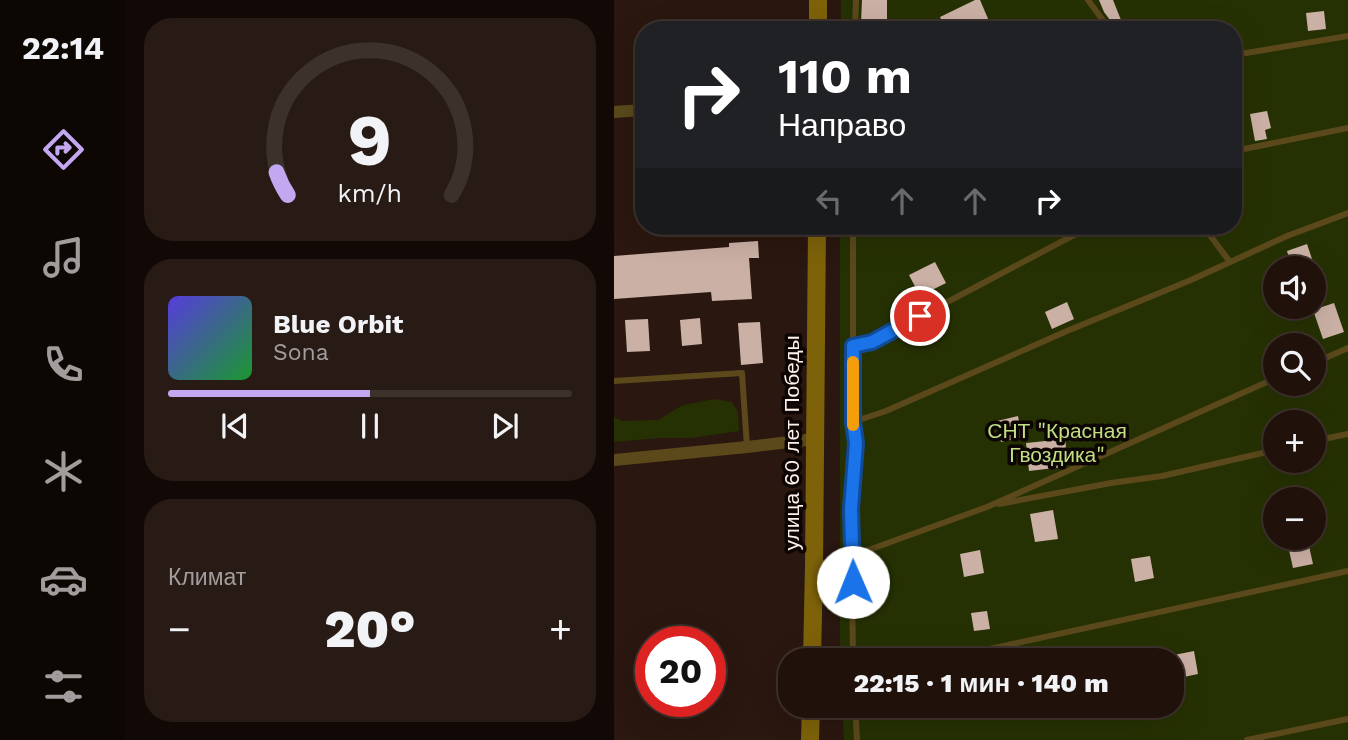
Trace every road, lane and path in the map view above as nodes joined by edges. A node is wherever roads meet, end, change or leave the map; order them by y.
1 (818, 0) edge
2 (856, 0) edge
3 (1088, 0) edge
4 (818, 21) edge
5 (855, 21) edge
6 (1104, 21) edge
7 (1348, 36) edge
8 (1242, 54) edge
9 (635, 111) edge
10 (614, 112) edge
11 (1348, 128) edge
12 (1242, 149) edge
13 (1348, 213) edge
14 (817, 235) edge
15 (854, 235) edge
16 (1074, 235) edge
17 (1210, 235) edge
18 (1230, 262) junction
19 (853, 346) junction
20 (1348, 348) edge
21 (1326, 358) edge
22 (614, 381) edge
23 (1263, 384) edge
24 (853, 422) junction
25 (1348, 434) edge
26 (815, 439) junction
27 (1326, 439) edge
28 (747, 447) junction
29 (1263, 453) edge
30 (614, 460) edge
31 (987, 507) junction
32 (852, 556) junction
33 (814, 566) junction
34 (1348, 571) edge
35 (812, 648) edge
36 (853, 648) edge
37 (993, 648) edge
38 (811, 718) edge
39 (856, 718) edge
40 (1348, 719) edge
41 (810, 740) edge
42 (857, 740) edge
43 (1248, 740) edge

1 - 4 street
2 - 5 lane
3 - 6 lane
7 - 8 lane
9 - 10 street
11 - 12 lane
13 - 18 lane
14 - 26 street, улица 60 лет Победы
15 - 19 lane
16 - 19 lane
17 - 18 lane
18 - 24 lane
19 - 24 lane
20 - 21 lane
22 - 28 lane
23 - 31 lane
24 - 32 lane
25 - 27 lane
26 - 28 street
26 - 33 street, улица 60 лет Победы
28 - 30 street
29 - 31 lane
31 - 32 lane
32 - 33 lane
32 - 36 lane
33 - 35 street, улица 60 лет Победы
34 - 37 lane
38 - 41 street
39 - 42 lane
40 - 43 lane

